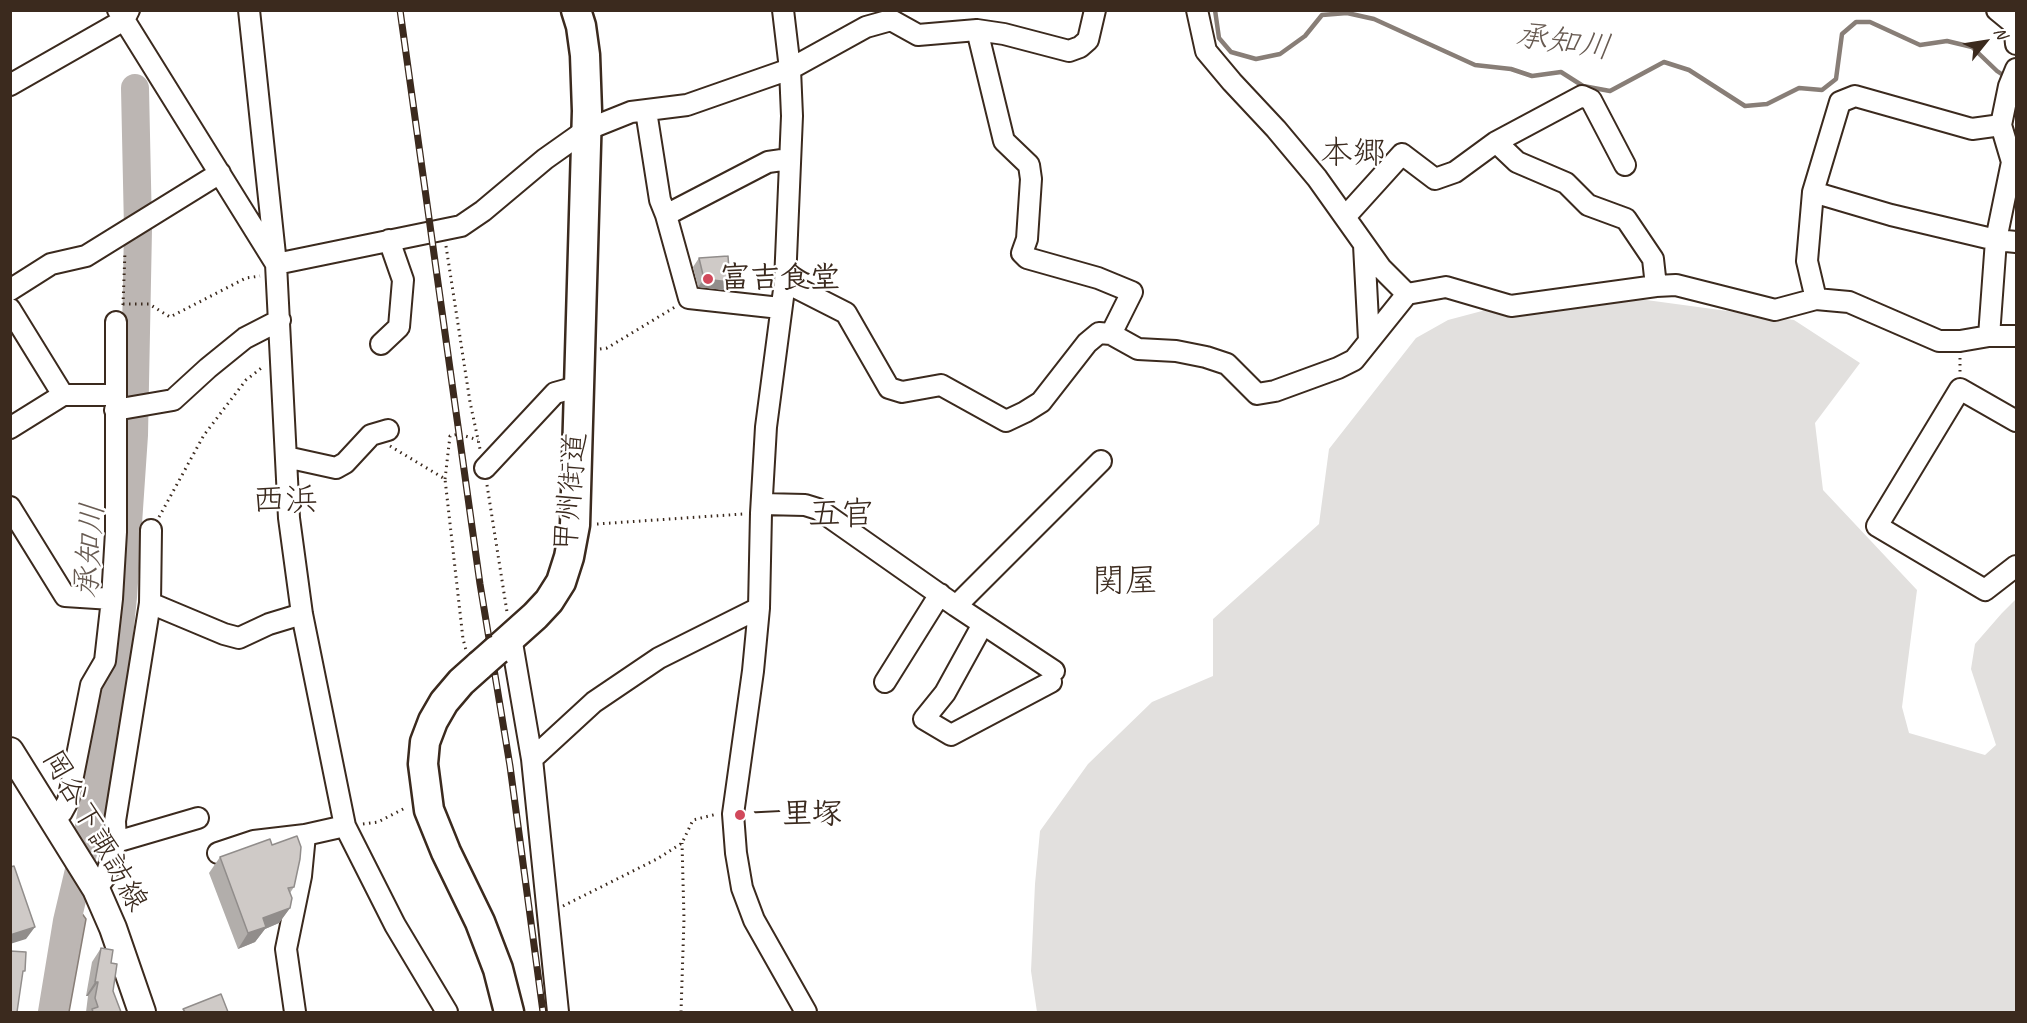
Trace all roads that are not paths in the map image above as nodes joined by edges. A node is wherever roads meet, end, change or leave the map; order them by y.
1 (249, 10) edge
2 (576, 10) edge
3 (783, 10) edge
4 (1095, 10) edge
5 (1197, 10) edge
6 (1997, 10) edge
7 (124, 14) edge
8 (977, 30) junction
9 (2016, 44) edge
10 (790, 69) junction
11 (2013, 77) edge
12 (10, 85) edge
13 (646, 111) junction
14 (2001, 125) junction
15 (586, 130) junction
16 (1496, 142) junction
17 (789, 159) junction
18 (1624, 165) dead end
19 (220, 173) junction
20 (1813, 192) junction
21 (666, 214) junction
22 (1345, 217) junction
23 (389, 240) junction
24 (1996, 240) junction
25 (2016, 242) edge
26 (1364, 245) junction
27 (276, 268) junction
28 (785, 282) junction
29 (1656, 286) junction
30 (10, 290) edge
31 (1407, 294) junction
32 (1816, 299) junction
33 (780, 308) junction
34 (10, 309) edge
35 (120, 313) road end
36 (280, 320) junction
37 (1111, 334) junction
38 (1989, 336) junction
39 (2016, 336) edge
40 (1370, 340) junction
41 (381, 344) dead end
42 (580, 386) junction
43 (63, 395) junction
44 (124, 405) junction
45 (2016, 421) edge
46 (10, 428) edge
47 (380, 433) road end
48 (286, 458) junction
49 (1101, 461) dead end
50 (484, 468) road end
51 (10, 507) edge
52 (761, 509) junction
53 (151, 530) road end
54 (2016, 566) edge
55 (940, 594) junction
56 (112, 599) junction
57 (150, 603) junction
58 (956, 606) junction
59 (759, 608) junction
60 (302, 614) junction
61 (983, 624) junction
62 (496, 651) junction
63 (885, 682) dead end
64 (10, 751) edge
65 (532, 759) junction
66 (198, 818) dead end
67 (345, 826) junction
68 (60, 829) junction
69 (305, 835) junction
70 (116, 842) junction
71 (218, 853) dead end
72 (94, 885) junction
73 (142, 1012) edge
74 (296, 1012) edge
75 (447, 1012) edge
76 (509, 1012) edge
77 (558, 1012) edge
78 (806, 1012) edge

1 - 27 street
2 - 15 highway, 甲州街道
3 - 10 street
4 - 8 street
5 - 22 street
6 - 9 street
7 - 12 street
7 - 19 street
8 - 10 street
8 - 37 street
10 - 13 street
10 - 17 street
11 - 14 street
13 - 15 street
13 - 21 street
14 - 20 street
14 - 24 street
15 - 23 street
15 - 42 highway, 甲州街道
16 - 18 street
16 - 22 street
16 - 29 street
17 - 21 street
17 - 28 street
19 - 27 street
19 - 30 street
20 - 24 street
20 - 32 street
21 - 33 street
22 - 26 street
23 - 27 street
23 - 41 street
24 - 25 street
24 - 38 street
26 - 31 street
26 - 40 street
27 - 36 street
28 - 33 street
28 - 37 street
29 - 31 street
29 - 32 street
31 - 40 street
32 - 38 street
33 - 52 street
34 - 43 street
35 - 44 street
36 - 44 street
36 - 48 street
37 - 40 street
38 - 39 street
42 - 50 street
42 - 62 highway, 甲州街道
43 - 44 street
43 - 46 street
44 - 56 street
45 - 54 street
47 - 48 street
48 - 60 street
49 - 58 street
51 - 56 street
52 - 55 street
52 - 59 street
53 - 57 street
55 - 58 street
55 - 63 street
56 - 68 street
57 - 60 street
57 - 70 street
58 - 61 street
59 - 65 street
59 - 78 street
60 - 67 street
61 - 61 street
62 - 65 street
62 - 76 highway, 甲州街道
64 - 68 main road, 岡谷下諏訪線
65 - 77 street
66 - 70 street
67 - 69 street
67 - 75 street
68 - 72 main road, 岡谷下諏訪線
69 - 71 street
69 - 74 street
70 - 72 street
72 - 73 main road, 岡谷下諏訪線

